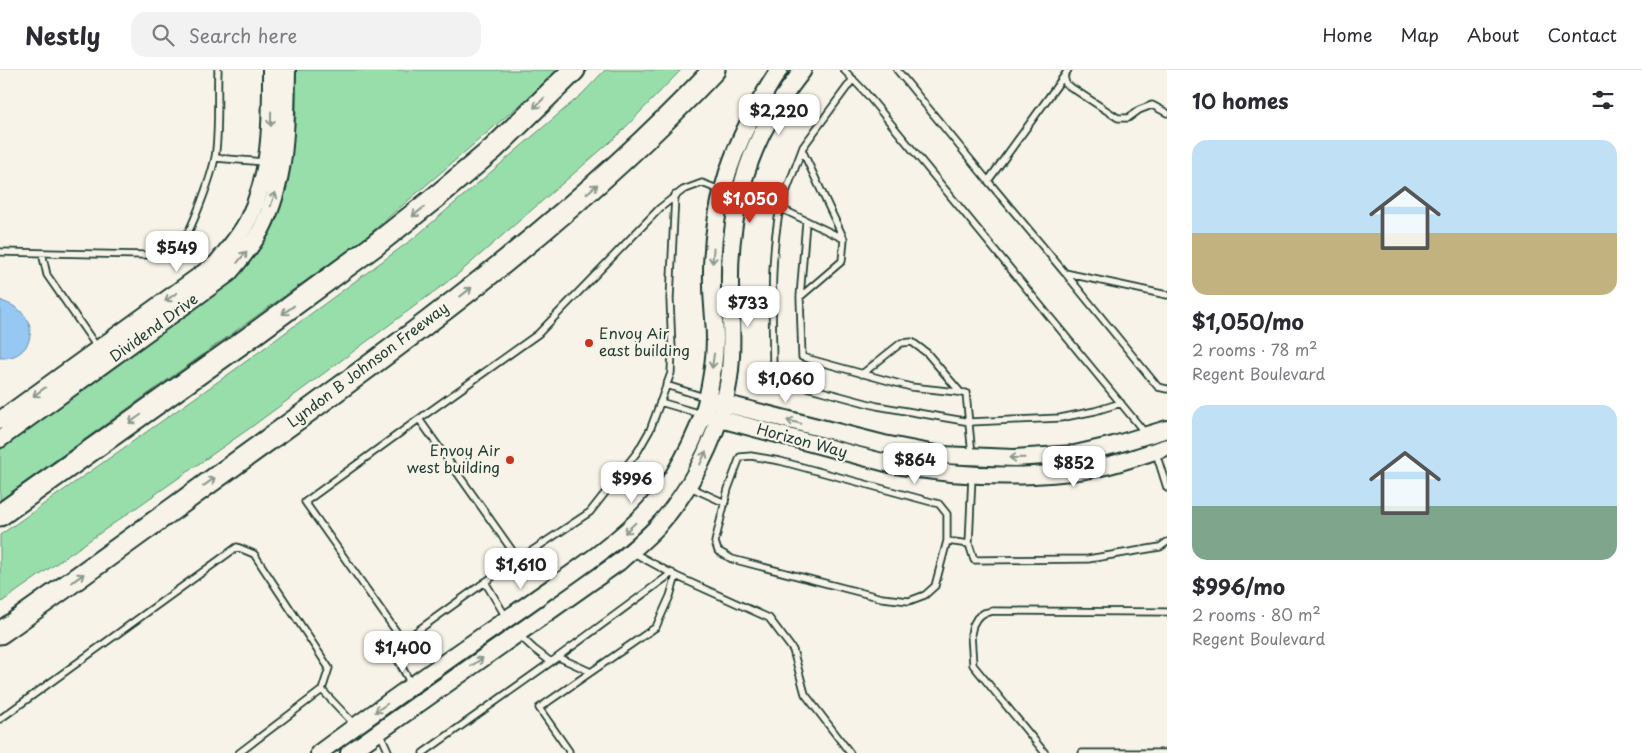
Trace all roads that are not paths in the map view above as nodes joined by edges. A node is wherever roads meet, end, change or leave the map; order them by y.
1 (218, 70) edge
2 (271, 70) edge
3 (287, 70) edge
4 (574, 70) edge
5 (714, 70) edge
6 (779, 70) edge
7 (803, 70) edge
8 (844, 70) edge
9 (897, 70) edge
10 (1066, 73) edge
11 (852, 79) junction
12 (1167, 113) edge
13 (802, 150) junction
14 (215, 158) junction
15 (274, 164) junction
16 (988, 180) junction
17 (722, 190) junction
18 (740, 195) junction
19 (675, 196) junction
20 (780, 208) junction
21 (806, 222) junction
22 (844, 239) junction
23 (0, 252) edge
24 (42, 253) junction
25 (1065, 273) junction
26 (1167, 295) edge
27 (800, 297) junction
28 (102, 356) junction
29 (862, 374) junction
30 (666, 385) junction
31 (1167, 389) edge
32 (961, 393) junction
33 (707, 398) junction
34 (660, 402) junction
35 (1121, 402) junction
36 (722, 411) junction
37 (702, 414) junction
38 (419, 419) junction
39 (0, 420) edge
40 (970, 422) junction
41 (1167, 428) edge
42 (1147, 435) junction
43 (0, 439) edge
44 (1161, 449) edge
45 (972, 457) junction
46 (972, 476) junction
47 (688, 486) junction
48 (1167, 488) edge
49 (724, 503) junction
50 (0, 515) edge
51 (947, 541) junction
52 (1167, 542) edge
53 (969, 544) junction
54 (631, 551) junction
55 (519, 560) junction
56 (674, 574) junction
57 (485, 582) junction
58 (38, 606) junction
59 (1167, 612) edge
60 (507, 619) junction
61 (0, 633) edge
62 (518, 634) junction
63 (0, 637) edge
64 (403, 641) junction
65 (558, 657) junction
66 (551, 662) junction
67 (591, 672) junction
68 (412, 686) junction
69 (322, 690) junction
70 (0, 719) edge
71 (356, 726) junction
72 (379, 732) junction
73 (352, 752) edge
74 (238, 753) edge
75 (319, 753) edge
76 (389, 753) edge
77 (423, 753) edge
78 (569, 753) edge
79 (850, 753) edge
80 (1045, 753) edge
81 (1082, 753) edge
82 (1167, 753) edge

1 - 14 lane
2 -> 15 street, Dividend Drive
3 - 15 street, Dividend Drive
4 -> 50 highway
58 -> 5 highway, Lyndon B Johnson Freeway
6 - 17 street
7 - 18 street
8 - 11 lane
9 - 16 lane
10 - 12 lane
10 - 16 lane
11 - 13 lane
11 - 35 lane
13 - 20 lane
13 - 22 lane
14 - 15 lane
14 - 24 lane
15 - 28 street, Dividend Drive
16 - 25 lane
17 - 19 lane
17 -> 33 street
18 - 20 lane
18 - 36 street
19 - 30 lane
19 - 38 lane
20 - 21 lane
20 - 40 lane
21 - 22 lane
21 - 27 lane
22 - 27 lane
23 - 24 lane
24 - 28 lane
25 - 26 lane
25 - 31 lane
27 - 29 lane
28 -> 39 street, Dividend Drive
28 - 43 street, Dividend Drive
29 - 32 lane
29 - 32 lane
30 - 33 lane
30 - 34 lane
32 - 40 lane
33 - 36 street, Horizon Way
33 - 37 street
34 - 37 lane
34 - 55 lane
35 - 40 lane
35 - 42 lane
36 - 37 street, Horizon Way
45 -> 36 street, Horizon Way
36 - 46 street, Horizon Way
47 -> 36 street
37 -> 60 street
38 - 55 lane
38 - 64 lane
40 - 45 lane
41 - 42 street, Horizon Way
42 -> 45 street, Horizon Way
44 - 46 street, Horizon Way
44 - 48 lane
45 - 46 street
46 - 53 lane
47 - 49 lane
47 - 54 street
49 - 51 lane
49 - 51 lane
51 - 53 lane
52 - 53 lane
54 - 56 lane
54 - 62 street
55 - 57 lane
56 - 65 lane
56 - 67 lane
56 - 79 lane
57 - 60 lane
57 - 64 lane
58 - 61 highway, Lyndon B Johnson Freeway
58 - 63 highway
59 - 80 lane
60 - 68 street
62 - 66 lane
72 -> 62 street
64 - 68 lane
65 - 66 lane
65 - 67 lane
66 - 77 lane
67 - 78 lane
68 -> 71 street
69 - 70 lane
69 - 71 lane
69 - 74 lane
71 - 75 street
72 - 73 street
72 - 76 lane
81 - 82 lane

